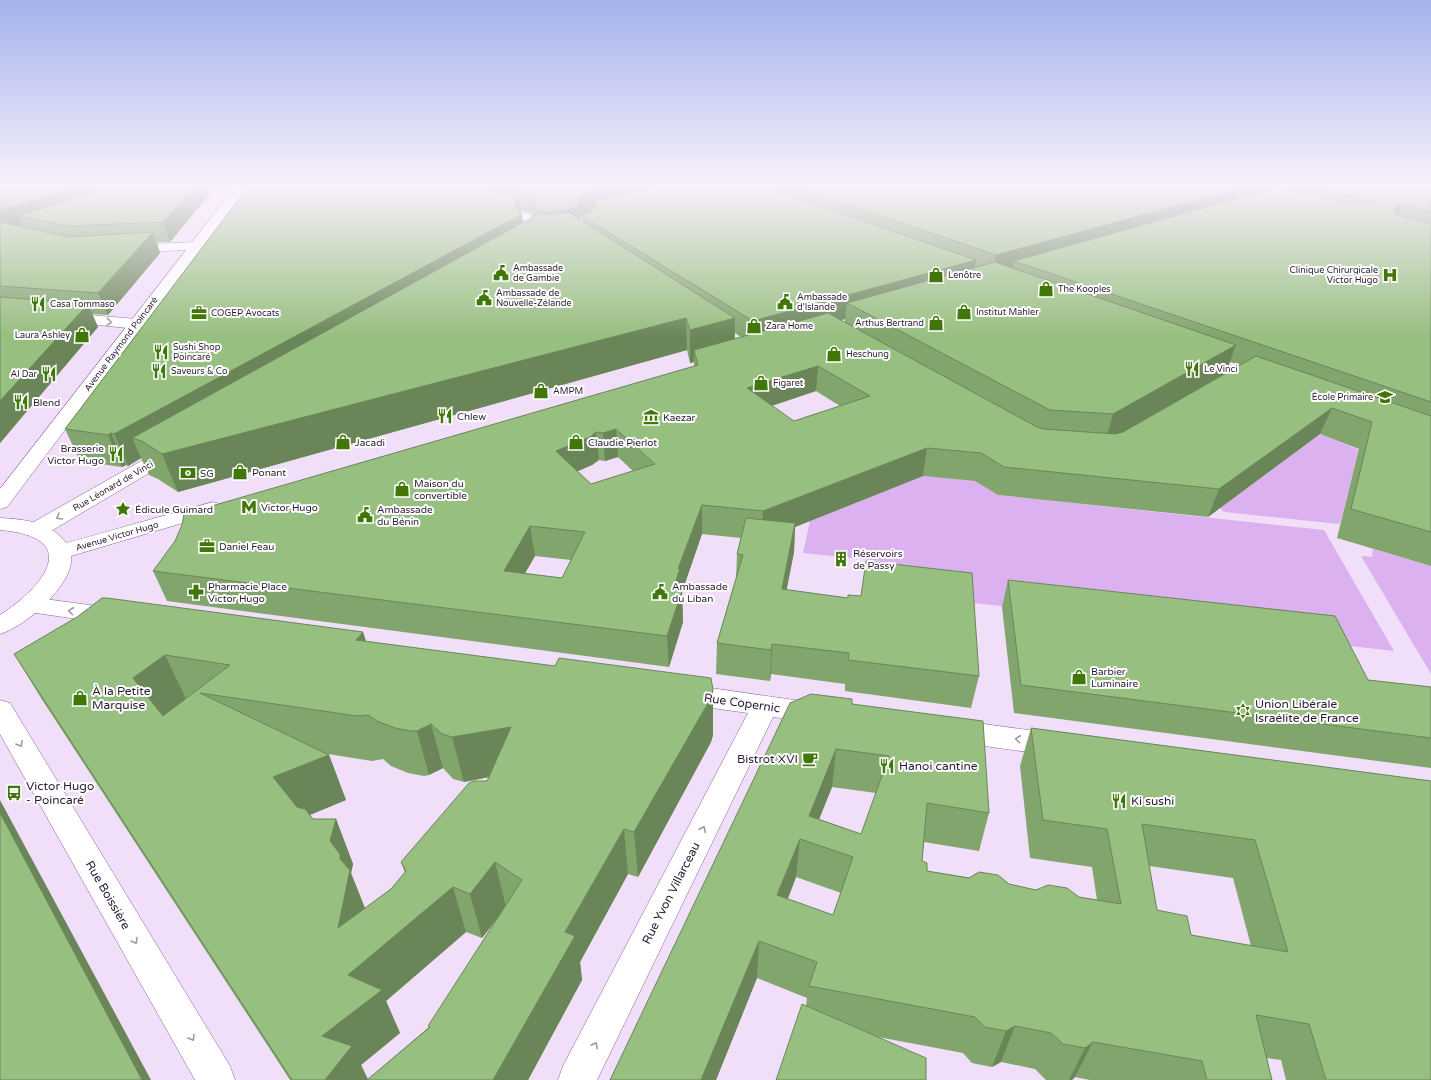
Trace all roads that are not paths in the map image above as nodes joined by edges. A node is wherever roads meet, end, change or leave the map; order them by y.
1 (203, 236) edge
2 (539, 236) edge
3 (196, 246) junction
4 (521, 247) edge
5 (119, 250) edge
6 (47, 317) edge
7 (137, 324) junction
8 (183, 445) edge
9 (0, 502) edge
10 (229, 503) edge
11 (0, 524) edge
12 (38, 529) junction
13 (60, 552) junction
14 (30, 605) junction
15 (134, 619) edge
16 (0, 626) edge
17 (661, 691) edge
18 (765, 706) junction
19 (0, 710) edge
20 (842, 716) edge
21 (934, 728) edge
22 (1080, 748) edge
23 (216, 1080) edge
24 (577, 1080) edge

1 - 3 street, Avenue Raymond Poincaré
2 - 4 street
3 - 5 street
3 - 7 street, Avenue Raymond Poincaré
6 -> 7 street
7 - 9 street, Avenue Raymond Poincaré
8 -> 12 street, Rue Léonard de Vinci
10 - 13 street, Avenue Victor Hugo
11 - 12 street
12 - 13 street
13 - 14 street
15 -> 14 street
14 - 16 street
17 - 18 street, Rue Copernic
18 - 20 street, Rue Copernic
24 -> 18 street, Rue Yvon Villarceau
19 -> 23 street, Rue Boissière
22 -> 21 street

